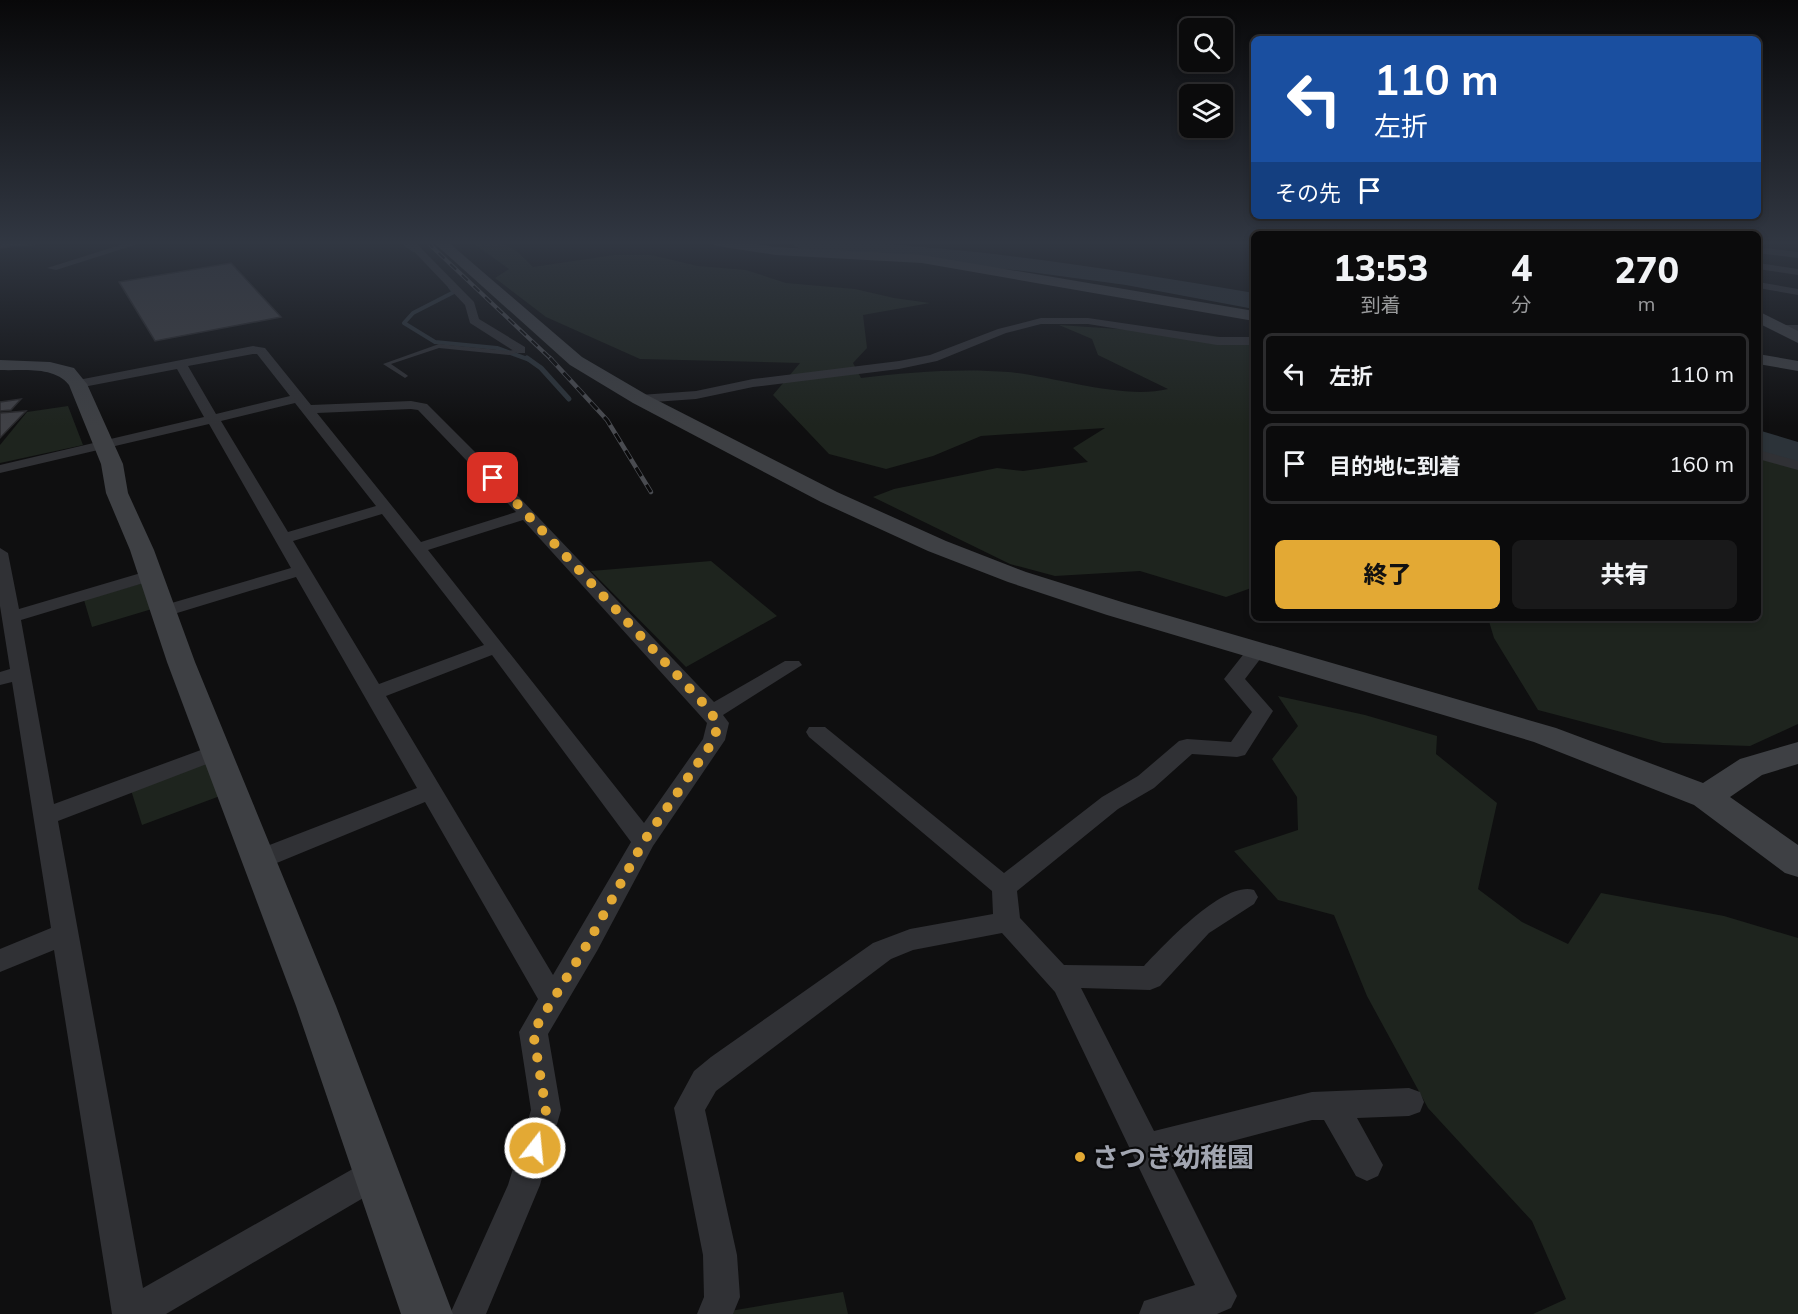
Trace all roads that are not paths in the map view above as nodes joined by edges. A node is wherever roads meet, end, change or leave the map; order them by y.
1 (469, 303) edge
2 (509, 303) edge
3 (1180, 303) edge
4 (1251, 315) edge
5 (1761, 318) edge
6 (1780, 328) junction
7 (1798, 328) edge
8 (1798, 338) edge
9 (1251, 342) edge
10 (521, 350) joint
11 (1761, 360) edge
12 (0, 365) edge
13 (181, 365) junction
14 (1798, 366) edge
15 (405, 376) dead end
16 (78, 384) junction
17 (640, 399) junction
18 (304, 404) junction
19 (213, 419) junction
20 (101, 444) junction
21 (1761, 455) edge
22 (1798, 466) edge
23 (0, 469) edge
24 (386, 508) junction
25 (526, 514) junction
26 (283, 538) junction
27 (418, 548) junction
28 (0, 553) edge
29 (302, 570) junction
30 (151, 575) junction
31 (164, 611) junction
32 (11, 617) junction
33 (496, 647) junction
34 (1257, 650) junction
35 (792, 665) dead end
36 (10, 675) edge
37 (374, 693) junction
38 (711, 713) junction
39 (817, 732) dead end
40 (217, 752) junction
41 (1798, 753) edge
42 (431, 791) junction
43 (1706, 797) junction
44 (45, 816) junction
45 (644, 841) junction
46 (258, 860) junction
47 (1798, 863) edge
48 (1004, 887) junction
49 (1245, 897) dead end
50 (1007, 922) junction
51 (65, 934) junction
52 (0, 961) edge
53 (1058, 976) junction
54 (553, 999) junction
55 (1409, 1102) dead end
56 (1332, 1105) junction
57 (1146, 1148) junction
58 (1367, 1165) dead end
59 (376, 1173) junction
60 (131, 1314) edge
61 (427, 1314) edge
62 (468, 1314) edge
63 (715, 1314) edge
64 (1157, 1314) edge

1 - 10 street
2 - 17 street
3 - 4 street
5 - 6 street
6 - 7 street
6 - 8 street
9 - 17 street
10 - 15 lane
11 - 14 street
12 - 16 street
13 - 16 street
13 - 18 street
13 - 19 street
16 - 20 street
17 - 34 street
18 - 19 street
18 - 24 street
18 - 25 street
19 - 20 street
19 - 26 street
20 - 23 street
20 - 30 street
21 - 22 street
24 - 26 street
24 - 27 street
25 - 27 street
25 - 38 street
26 - 29 street
27 - 33 street
28 - 32 street
29 - 31 street
29 - 37 street
30 - 31 street
30 - 32 street
31 - 40 street
32 - 36 street
33 - 37 street
33 - 45 street
34 - 43 street
34 - 48 street
35 - 38 street
36 - 44 street
37 - 42 street
38 - 45 street
39 - 48 street
40 - 44 street
40 - 46 street
41 - 43 street
42 - 46 street
42 - 54 street
43 - 47 street
44 - 51 street
45 - 54 street
46 - 59 street
48 - 50 street
49 - 53 street
50 - 53 street
50 - 63 street
51 - 52 street
51 - 60 street
53 - 57 street
54 - 62 street
55 - 56 street
56 - 57 street
56 - 58 street
57 - 64 street
59 - 60 street
59 - 61 street

